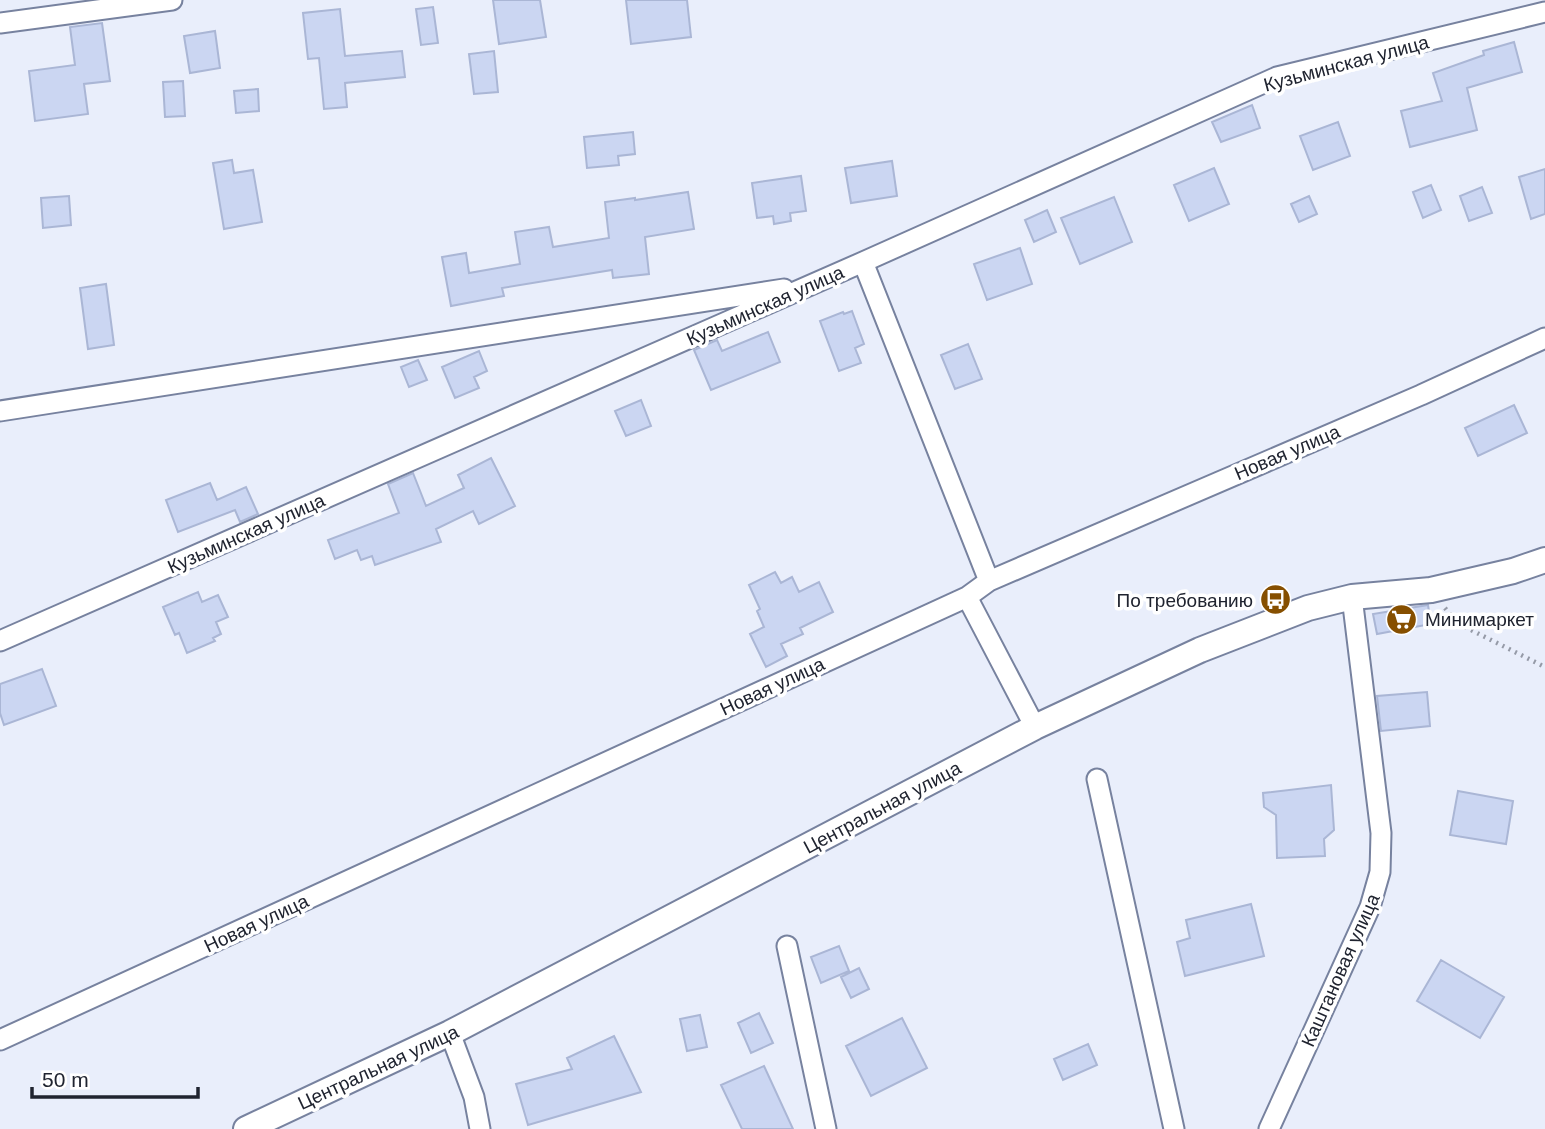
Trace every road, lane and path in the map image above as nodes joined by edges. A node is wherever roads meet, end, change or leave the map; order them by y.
1 (172, 0) edge
2 (1545, 12) edge
3 (0, 23) edge
4 (863, 262) junction
5 (812, 285) junction
6 (1545, 338) edge
7 (0, 411) edge
8 (1545, 561) edge
9 (989, 581) junction
10 (1431, 590) junction
11 (967, 597) junction
12 (1352, 597) junction
13 (0, 641) edge
14 (1545, 667) edge
15 (1035, 727) junction
16 (1097, 779) dead end
17 (787, 946) dead end
18 (450, 1033) junction
19 (0, 1040) edge
20 (246, 1129) edge
21 (480, 1129) edge
22 (826, 1129) edge
23 (1174, 1129) edge
24 (1269, 1129) edge

1 - 3 street
2 - 4 street, Кузьминская улица
4 - 5 street, Кузьминская улица
4 - 9 street
5 - 7 street
5 - 13 street, Кузьминская улица
6 - 9 street, Новая улица
8 - 10 street, Центральная улица
9 - 11 street, Новая улица
10 - 12 street, Центральная улица
10 - 14 path
11 - 15 street
11 - 19 street, Новая улица
12 - 15 street, Центральная улица
12 - 24 street, Каштановая улица
15 - 18 street, Центральная улица
16 - 23 street
17 - 22 street
18 - 20 street, Центральная улица
18 - 21 street

